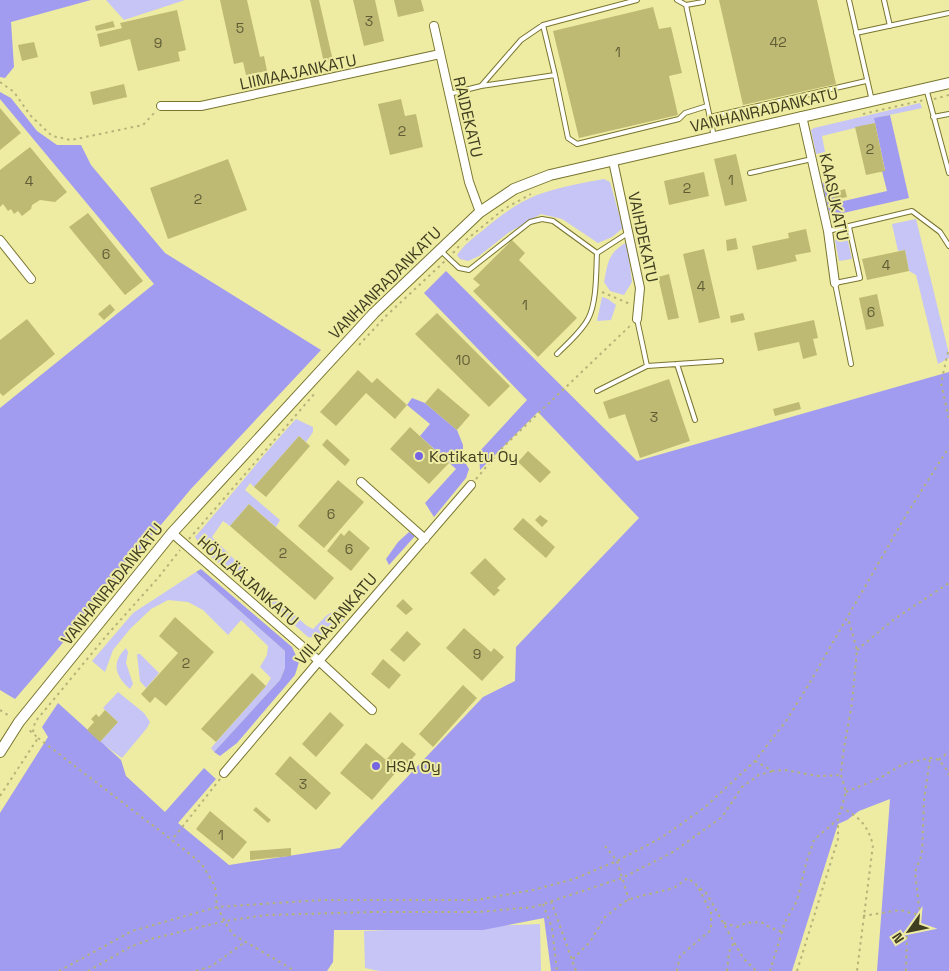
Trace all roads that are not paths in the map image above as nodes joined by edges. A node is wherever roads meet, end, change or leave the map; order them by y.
1 (637, 0) edge
2 (676, 0) edge
3 (702, 0) edge
4 (849, 0) edge
5 (884, 0) edge
6 (686, 5) junction
7 (949, 13) edge
8 (544, 25) junction
9 (434, 26) dead end
10 (890, 26) junction
11 (856, 33) junction
12 (440, 54) junction
13 (555, 75) junction
14 (866, 81) junction
15 (949, 83) edge
16 (481, 86) junction
17 (926, 88) junction
18 (449, 94) junction
19 (872, 101) junction
20 (161, 106) road end
21 (707, 106) junction
22 (949, 114) edge
23 (802, 116) junction
24 (710, 117) junction
25 (933, 117) junction
26 (714, 137) junction
27 (812, 159) junction
28 (613, 161) junction
29 (750, 173) dead end
30 (949, 173) edge
31 (480, 212) junction
32 (849, 227) junction
33 (828, 231) junction
34 (628, 233) junction
35 (0, 240) edge
36 (949, 246) edge
37 (439, 250) junction
38 (597, 253) junction
39 (31, 278) dead end
40 (835, 283) junction
41 (637, 319) joint
42 (557, 354) dead end
43 (721, 361) dead end
44 (677, 364) junction
45 (851, 364) dead end
46 (647, 366) junction
47 (597, 390) dead end
48 (695, 420) dead end
49 (361, 482) dead end
50 (471, 485) road end
51 (172, 533) junction
52 (424, 539) junction
53 (318, 660) junction
54 (372, 710) dead end
55 (1, 748) edge
56 (224, 773) road end

1 - 8 lane
2 - 6 lane
3 - 6 lane
4 - 11 lane
5 - 10 lane
6 - 21 lane
7 - 10 lane
8 - 13 lane
8 - 16 lane
9 - 12 street, RAIDEKATU
10 - 11 lane
11 - 14 lane
12 - 18 street, RAIDEKATU
12 - 20 street, LIIMAAJANKATU
13 - 16 lane
13 - 21 lane
14 - 19 lane
14 - 24 lane
15 - 17 street, VANHANRADANKATU
16 - 18 lane
17 - 19 street, VANHANRADANKATU
17 - 25 lane
18 - 31 street, RAIDEKATU
19 - 23 street, VANHANRADANKATU
21 - 24 lane
22 - 25 lane
23 - 26 street, VANHANRADANKATU
23 - 27 street, KAASUKATU
24 - 26 lane
25 - 30 lane
26 - 28 street, VANHANRADANKATU
27 - 29 lane
27 - 33 street, KAASUKATU
28 - 31 street, VANHANRADANKATU
28 - 34 street, VAIHDEKATU
31 - 37 street, VANHANRADANKATU
32 - 33 lane
32 - 36 lane
32 - 40 lane
33 - 40 street, KAASUKATU
34 - 38 lane
34 - 41 street, VAIHDEKATU
35 - 39 street
37 - 38 lane
37 - 51 street, VANHANRADANKATU
38 - 42 lane
40 - 45 lane
41 - 46 lane
43 - 44 lane
44 - 46 lane
44 - 48 lane
46 - 47 lane
49 - 52 street
50 - 52 street, VIILAAJANKATU
51 - 53 street, HÖYLÄÄJANKATU
51 - 55 street, VANHANRADANKATU
52 - 53 street, VIILAAJANKATU
53 - 54 street, HÖYLÄÄJANKATU
53 - 56 street, VIILAAJANKATU

